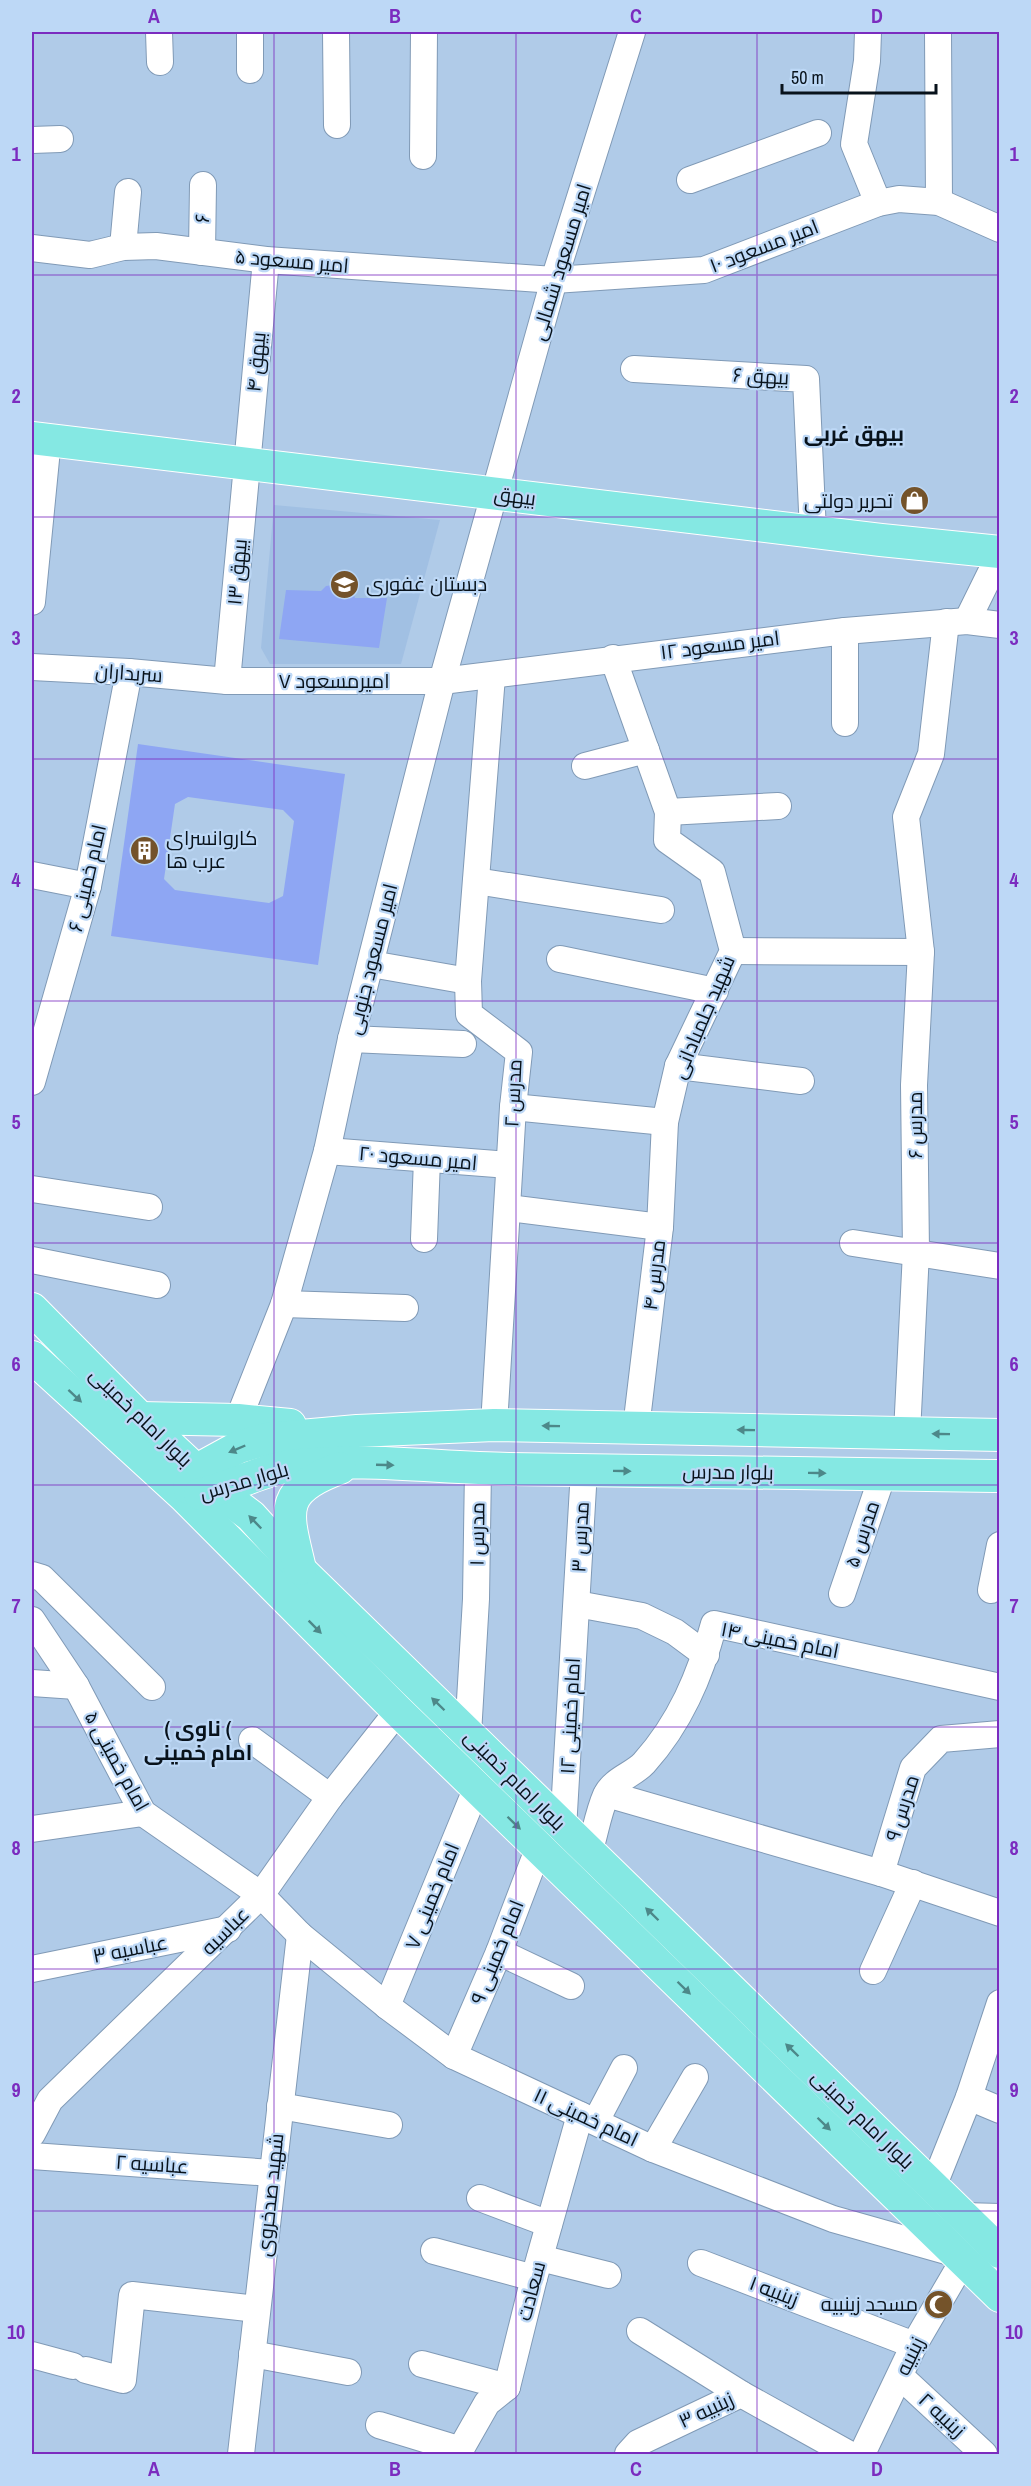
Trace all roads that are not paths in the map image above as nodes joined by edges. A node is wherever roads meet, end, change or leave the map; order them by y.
1 (159, 32) edge
2 (250, 32) edge
3 (336, 32) edge
4 (423, 32) edge
5 (632, 32) edge
6 (868, 32) edge
7 (938, 44) edge
8 (160, 62) dead end
9 (250, 70) dead end
10 (337, 125) dead end
11 (818, 134) dead end
12 (60, 139) dead end
13 (32, 140) edge
14 (423, 156) dead end
15 (690, 180) dead end
16 (203, 185) dead end
17 (128, 192) dead end
18 (888, 201) junction
19 (939, 202) junction
20 (999, 229) edge
21 (123, 247) junction
22 (32, 248) edge
23 (202, 252) junction
24 (266, 260) junction
25 (554, 280) junction
26 (634, 369) dead end
27 (40, 438) edge
28 (247, 463) junction
29 (494, 493) junction
30 (813, 532) junction
31 (999, 553) edge
32 (32, 602) edge
33 (957, 621) junction
34 (999, 625) edge
35 (845, 631) junction
36 (613, 658) junction
37 (32, 667) edge
38 (129, 672) junction
39 (492, 676) junction
40 (227, 681) junction
41 (442, 681) junction
42 (845, 723) dead end
43 (646, 750) junction
44 (585, 766) dead end
45 (778, 806) dead end
46 (668, 812) junction
47 (32, 875) edge
48 (476, 881) junction
49 (88, 886) junction
50 (661, 910) dead end
51 (733, 951) junction
52 (921, 952) junction
53 (560, 959) dead end
54 (370, 964) junction
55 (468, 981) junction
56 (715, 991) junction
57 (38, 1034) edge
58 (351, 1039) junction
59 (463, 1044) dead end
60 (678, 1066) junction
61 (801, 1081) dead end
62 (32, 1082) edge
63 (513, 1107) junction
64 (665, 1122) junction
65 (327, 1151) junction
66 (427, 1159) junction
67 (509, 1166) junction
68 (32, 1189) edge
69 (149, 1207) dead end
70 (508, 1208) junction
71 (660, 1227) junction
72 (424, 1239) dead end
73 (853, 1244) dead end
74 (916, 1252) junction
75 (32, 1260) edge
76 (999, 1266) edge
77 (157, 1286) dead end
78 (284, 1304) junction
79 (405, 1308) dead end
80 (32, 1309) edge
81 (32, 1357) edge
82 (140, 1418) junction
83 (238, 1420) junction
84 (494, 1425) junction
85 (636, 1428) junction
86 (357, 1431) junction
87 (907, 1433) junction
88 (999, 1435) edge
89 (352, 1464) junction
90 (478, 1469) junction
91 (584, 1470) junction
92 (895, 1474) junction
93 (999, 1476) edge
94 (200, 1486) junction
95 (999, 1545) edge
96 (32, 1575) edge
97 (290, 1581) junction
98 (991, 1590) dead end
99 (842, 1594) dead end
100 (577, 1604) junction
101 (32, 1620) edge
102 (706, 1655) junction
103 (32, 1683) edge
104 (76, 1686) junction
105 (152, 1687) dead end
106 (999, 1687) edge
107 (399, 1710) junction
108 (468, 1734) junction
109 (999, 1734) edge
110 (252, 1740) dead end
111 (477, 1787) junction
112 (607, 1794) junction
113 (330, 1797) junction
114 (143, 1813) junction
115 (32, 1829) edge
116 (551, 1838) junction
117 (589, 1853) junction
118 (881, 1873) junction
119 (913, 1883) junction
120 (261, 1895) junction
121 (999, 1913) edge
122 (228, 1929) junction
123 (300, 1935) junction
124 (499, 1952) junction
125 (32, 1969) edge
126 (873, 1971) dead end
127 (571, 1986) dead end
128 (999, 2003) edge
129 (387, 2006) junction
130 (454, 2056) junction
131 (624, 2068) dead end
132 (695, 2077) dead end
133 (969, 2097) junction
134 (280, 2106) junction
135 (999, 2110) edge
136 (588, 2118) junction
137 (389, 2125) dead end
138 (32, 2134) edge
139 (654, 2149) junction
140 (32, 2156) edge
141 (272, 2173) junction
142 (933, 2187) junction
143 (480, 2198) dead end
144 (963, 2216) junction
145 (999, 2217) edge
146 (549, 2224) junction
147 (434, 2251) dead end
148 (999, 2252) edge
149 (960, 2258) junction
150 (701, 2263) dead end
151 (537, 2268) junction
152 (608, 2275) dead end
153 (999, 2296) edge
154 (257, 2309) junction
155 (640, 2331) dead end
156 (914, 2345) junction
157 (252, 2354) junction
158 (32, 2355) edge
159 (422, 2364) dead end
160 (348, 2372) dead end
161 (900, 2376) junction
162 (507, 2386) junction
163 (741, 2394) junction
164 (379, 2425) dead end
165 (639, 2450) edge
166 (460, 2452) edge
167 (241, 2454) edge
168 (849, 2454) edge
169 (862, 2454) edge
170 (984, 2454) edge

1 - 8 street
2 - 9 street
3 - 10 street
4 - 14 street
5 - 25 street, امیر مسعود شمالی
6 - 18 street
7 - 19 street
11 - 15 street
12 - 13 street
16 - 23 street, ۶
17 - 21 street
18 - 19 street
18 - 25 street, امیر مسعود ۱۰
19 - 20 street
21 - 22 street, امیر مسعود ۵
21 - 23 street, امیر مسعود ۵
23 - 24 street, امیر مسعود ۵
24 - 25 street, امیر مسعود ۵
24 - 28 street, بیهق ۴
25 - 29 street, امیر مسعود شمالی
26 - 30 street, بیهق ۶
27 - 28 main road, بیهق
27 - 32 street
28 - 29 main road, بیهق
28 - 40 street, بیهق ۱۳
29 - 30 main road, بیهق
29 - 41 street, امیر مسعود جنوبی
30 - 31 main road, بیهق
31 - 33 street
33 - 34 street, امیر مسعود ۱۲
33 - 35 street, امیر مسعود ۱۲
33 - 52 street, مدرس ۶
35 - 36 street, امیر مسعود ۱۲
35 - 42 street
36 - 39 street, امیر مسعود ۱۲
36 - 43 street, شهید جلمبادانی
37 - 38 street, سربداران
38 - 40 street, سربداران
38 - 49 street, امام خمینی ۶
39 - 41 street, امیر مسعود ۱۲
39 - 48 street, مدرس ۲
40 - 41 street, امیرمسعود ۷
41 - 54 street, امیر مسعود جنوبی
43 - 44 street
43 - 46 street, شهید جلمبادانی
45 - 46 street
46 - 51 street, شهید جلمبادانی
47 - 49 street
48 - 50 street
48 - 55 street, مدرس ۲
49 - 57 street, امام خمینی ۶
51 - 52 street
51 - 56 street, شهید جلمبادانی
52 - 74 street, مدرس ۶
53 - 56 street
54 - 55 street
54 - 58 street, امیر مسعود جنوبی
55 - 63 street, مدرس ۲
56 - 60 street, شهید جلمبادانی
57 - 62 street, امام خمینی ۶
58 - 59 street
58 - 65 street, امیر مسعود جنوبی
60 - 61 street
60 - 64 street, شهید جلمبادانی
63 - 64 street
63 - 67 street, مدرس ۲
64 - 71 street, مدرس ۴
65 - 66 street, امیر مسعود ۲۰
65 - 78 street, امیر مسعود جنوبی
66 - 67 street, امیر مسعود ۲۰
66 - 72 street
67 - 70 street, مدرس ۲
68 - 69 street
70 - 71 street
70 - 84 street, مدرس ۲
71 - 85 street, مدرس ۴
73 - 74 street
74 - 76 street
74 - 87 street, مدرس ۶
75 - 77 street
78 - 79 street
78 - 83 street, امیر مسعود جنوبی
80 - 82 main road, بلوار امام خمینی
81 -> 94 main road, بلوار امام خمینی
82 - 83 main road
82 - 94 main road, بلوار امام خمینی
83 - 86 main road
85 -> 84 main road, بلوار مدرس
84 - 86 main road, بلوار مدرس
87 -> 85 main road, بلوار مدرس
86 -> 94 main road, بلوار مدرس
88 -> 87 main road, بلوار مدرس
87 - 92 main road
89 -> 90 main road, بلوار مدرس
89 - 94 main road, بلوار مدرس
89 - 97 main road
90 - 91 main road, بلوار مدرس
90 - 108 street, مدرس ۱
91 -> 92 main road, بلوار مدرس
91 - 100 street, مدرس ۳
92 - 93 main road, بلوار مدرس
92 - 99 street, مدرس ۵
94 - 97 main road, بلوار امام خمینی
95 - 98 street
96 - 105 street
97 -> 107 main road, بلوار امام خمینی
108 -> 97 main road, بلوار امام خمینی
100 - 102 street
100 - 116 street, امام خمینی ۱۲
101 - 104 street, امام خمینی ۵
102 - 106 street, امام خمینی ۱۴
102 - 112 street, امام خمینی ۱۴
103 - 104 street
104 - 114 street, امام خمینی ۵
107 - 111 main road, بلوار امام خمینی
107 - 113 street, عباسیه
108 - 116 main road, بلوار امام خمینی
109 - 118 street, مدرس ۹
110 - 113 street
111 -> 116 main road, بلوار امام خمینی
111 - 129 street, امام خمینی ۷
112 - 117 street, امام خمینی ۱۴
112 - 118 street
113 - 120 street, عباسیه
114 - 115 street
114 - 120 street, امام خمینی ۵
116 - 117 main road, بلوار امام خمینی
116 - 124 street, امام خمینی ۹
116 -> 149 main road, بلوار امام خمینی
142 -> 117 main road, بلوار امام خمینی
118 - 119 street
119 - 121 street
119 - 126 street
120 - 122 street, عباسیه
120 - 123 street, امام خمینی ۱۱
122 - 125 street, عباسیه ۳
122 - 138 street, عباسیه
123 - 129 street, امام خمینی ۱۱
123 - 134 street, شهید صدخروی
124 - 127 street
124 - 130 street, امام خمینی ۹
128 - 133 street
129 - 130 street, امام خمینی ۱۱
130 - 136 street, امام خمینی ۱۱
131 - 136 street, سعادت
132 - 139 street
133 - 135 street
133 - 142 street
134 - 137 street
134 - 141 street, شهید صدخروی
136 - 139 street, امام خمینی ۱۱
136 - 146 street, سعادت
139 - 149 street, امام خمینی ۱۱
140 - 141 street, عباسیه ۲
141 - 154 street, شهید صدخروی
142 - 144 main road, بلوار امام خمینی
143 - 146 street
144 - 145 street
144 - 148 main road, بلوار امام خمینی
146 - 151 street, سعادت
147 - 151 street
149 - 153 main road, بلوار امام خمینی
149 - 156 street, زینبیه
150 - 156 street, زینبیه ۱
151 - 152 street
151 - 162 street, سعادت
154 - 157 street, شهید صدخروی
154 - 158 street
155 - 163 street
156 - 161 street, زینبیه
157 - 160 street
157 - 167 street, شهید صدخروی
159 - 162 street
161 - 169 street, زینبیه
161 - 170 street, زینبیه ۲
162 - 166 street
163 - 165 street, زینبیه ۳
163 - 168 street, زینبیه ۳
164 - 166 street

